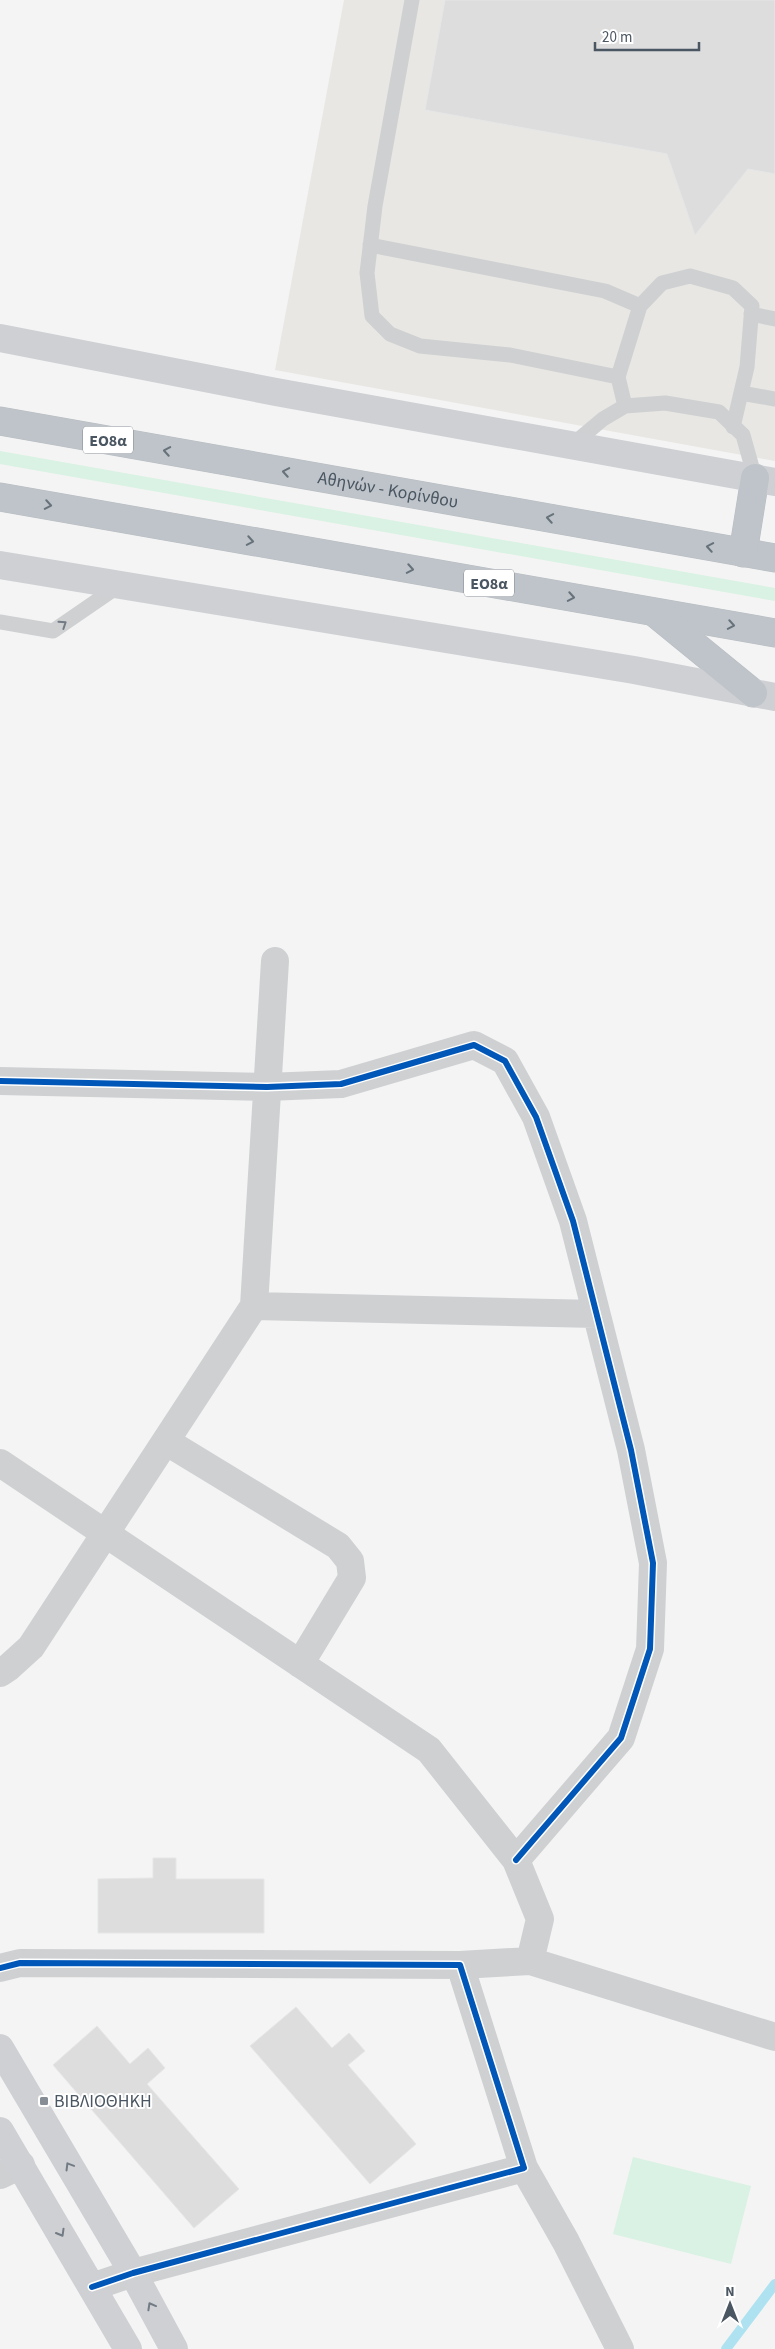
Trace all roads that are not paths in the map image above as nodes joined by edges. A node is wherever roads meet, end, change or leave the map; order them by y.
1 (412, 0) edge
2 (370, 245) junction
3 (640, 306) junction
4 (751, 314) junction
5 (775, 318) edge
6 (0, 338) edge
7 (618, 377) junction
8 (741, 393) junction
9 (775, 399) edge
10 (625, 406) junction
11 (0, 421) edge
12 (733, 427) junction
13 (572, 445) junction
14 (765, 480) edge
15 (0, 497) edge
16 (743, 553) junction
17 (775, 558) edge
18 (0, 565) edge
19 (120, 585) junction
20 (653, 612) junction
21 (0, 622) edge
22 (775, 633) edge
23 (764, 695) edge
24 (274, 961) dead end
25 (0, 1081) edge
26 (267, 1087) junction
27 (254, 1306) junction
28 (596, 1314) junction
29 (167, 1442) junction
30 (0, 1463) edge
31 (103, 1534) junction
32 (300, 1664) junction
33 (0, 1673) edge
34 (516, 1860) junction
35 (530, 1961) junction
36 (460, 1965) junction
37 (0, 1968) edge
38 (775, 2036) edge
39 (0, 2048) edge
40 (0, 2131) edge
41 (524, 2168) junction
42 (11, 2170) edge
43 (132, 2273) junction
44 (92, 2287) junction
45 (128, 2349) edge
46 (174, 2349) edge
47 (620, 2349) edge

1 - 2 lane
2 - 3 lane
2 - 7 lane
3 - 4 lane
3 - 7 lane
4 - 5 lane
4 - 8 lane
6 - 13 street
7 - 10 lane
8 - 9 lane
8 - 12 lane
10 - 12 lane
10 - 13 lane
16 -> 11 highway, Αθηνών - Κορίνθου / ΕΟ8α
12 - 14 lane
13 - 14 street
14 - 16 highway
15 -> 20 highway, ΕΟ8α
16 - 17 highway, Αθηνών - Κορίνθου / ΕΟ8α
18 - 19 street
21 -> 19 lane
19 - 23 street
20 -> 22 highway, ΕΟ8α
20 - 23 highway
24 - 26 street
25 - 26 street
26 - 27 street
26 - 28 street
27 - 28 street
27 - 29 street
28 - 34 street
29 - 31 street
29 - 32 street
30 - 31 street
31 - 32 street
31 - 33 street
32 - 34 street
34 - 35 street
35 - 36 street
35 - 38 street
36 - 37 street
36 - 41 street
43 -> 39 street
40 - 42 street
41 - 43 street
41 - 47 street
42 -> 44 street
43 - 44 street
46 -> 43 street
44 - 45 street

